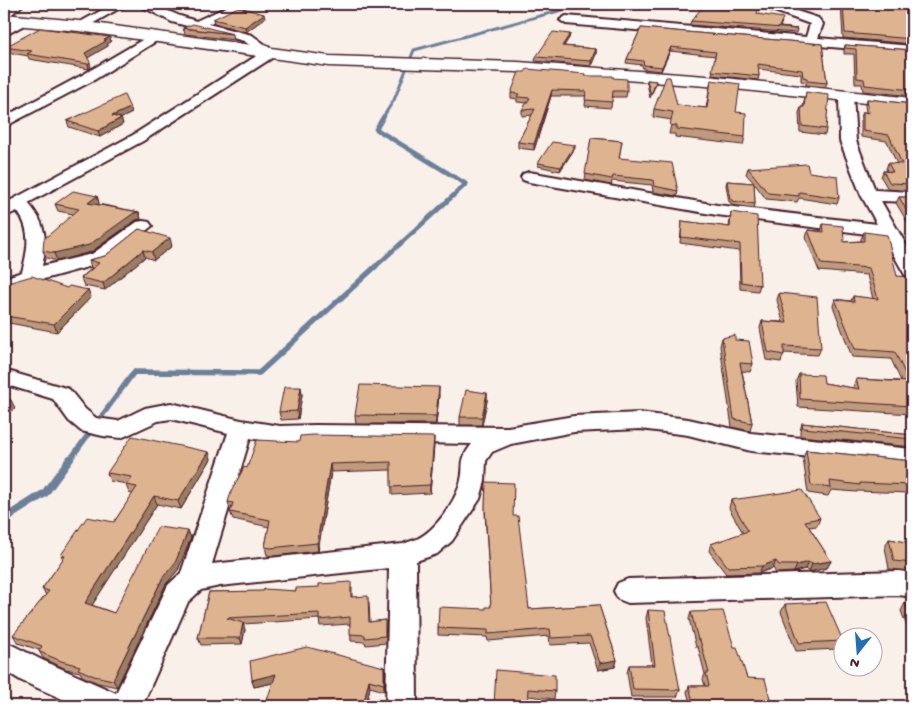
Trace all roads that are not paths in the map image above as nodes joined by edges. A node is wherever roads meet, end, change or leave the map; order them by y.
1 (18, 4) edge
2 (121, 4) edge
3 (143, 4) edge
4 (242, 4) edge
5 (765, 4) edge
6 (4, 15) edge
7 (12, 20) edge
8 (566, 20) dead end
9 (198, 24) junction
10 (79, 26) junction
11 (4, 32) edge
12 (154, 37) junction
13 (810, 42) junction
14 (912, 50) edge
15 (270, 54) junction
16 (846, 96) junction
17 (912, 103) edge
18 (4, 123) edge
19 (529, 177) dead end
20 (868, 195) junction
21 (912, 197) edge
22 (11, 207) edge
23 (143, 226) dead end
24 (888, 231) junction
25 (912, 271) edge
26 (31, 275) junction
27 (4, 284) edge
28 (4, 377) edge
29 (241, 428) junction
30 (508, 436) junction
31 (912, 458) edge
32 (403, 555) junction
33 (193, 580) junction
34 (912, 585) edge
35 (628, 591) dead end
36 (4, 654) edge
37 (111, 706) edge
38 (126, 706) edge
39 (402, 706) edge

1 - 6 street
2 - 10 street
3 - 9 street
4 - 9 street
5 - 13 street
7 - 10 street
7 - 11 street
8 - 13 street
9 - 15 street
10 - 12 street
12 - 15 street
12 - 18 street
13 - 14 street
15 - 16 street
15 - 22 street
16 - 17 street
16 - 20 street
19 - 24 street
20 - 21 street
20 - 24 street
22 - 26 street
23 - 26 street
24 - 25 street
26 - 27 street
28 - 29 street
29 - 30 street
29 - 33 street
30 - 31 street
30 - 32 street
32 - 33 street
32 - 39 street
33 - 38 street
34 - 35 street
36 - 37 street

